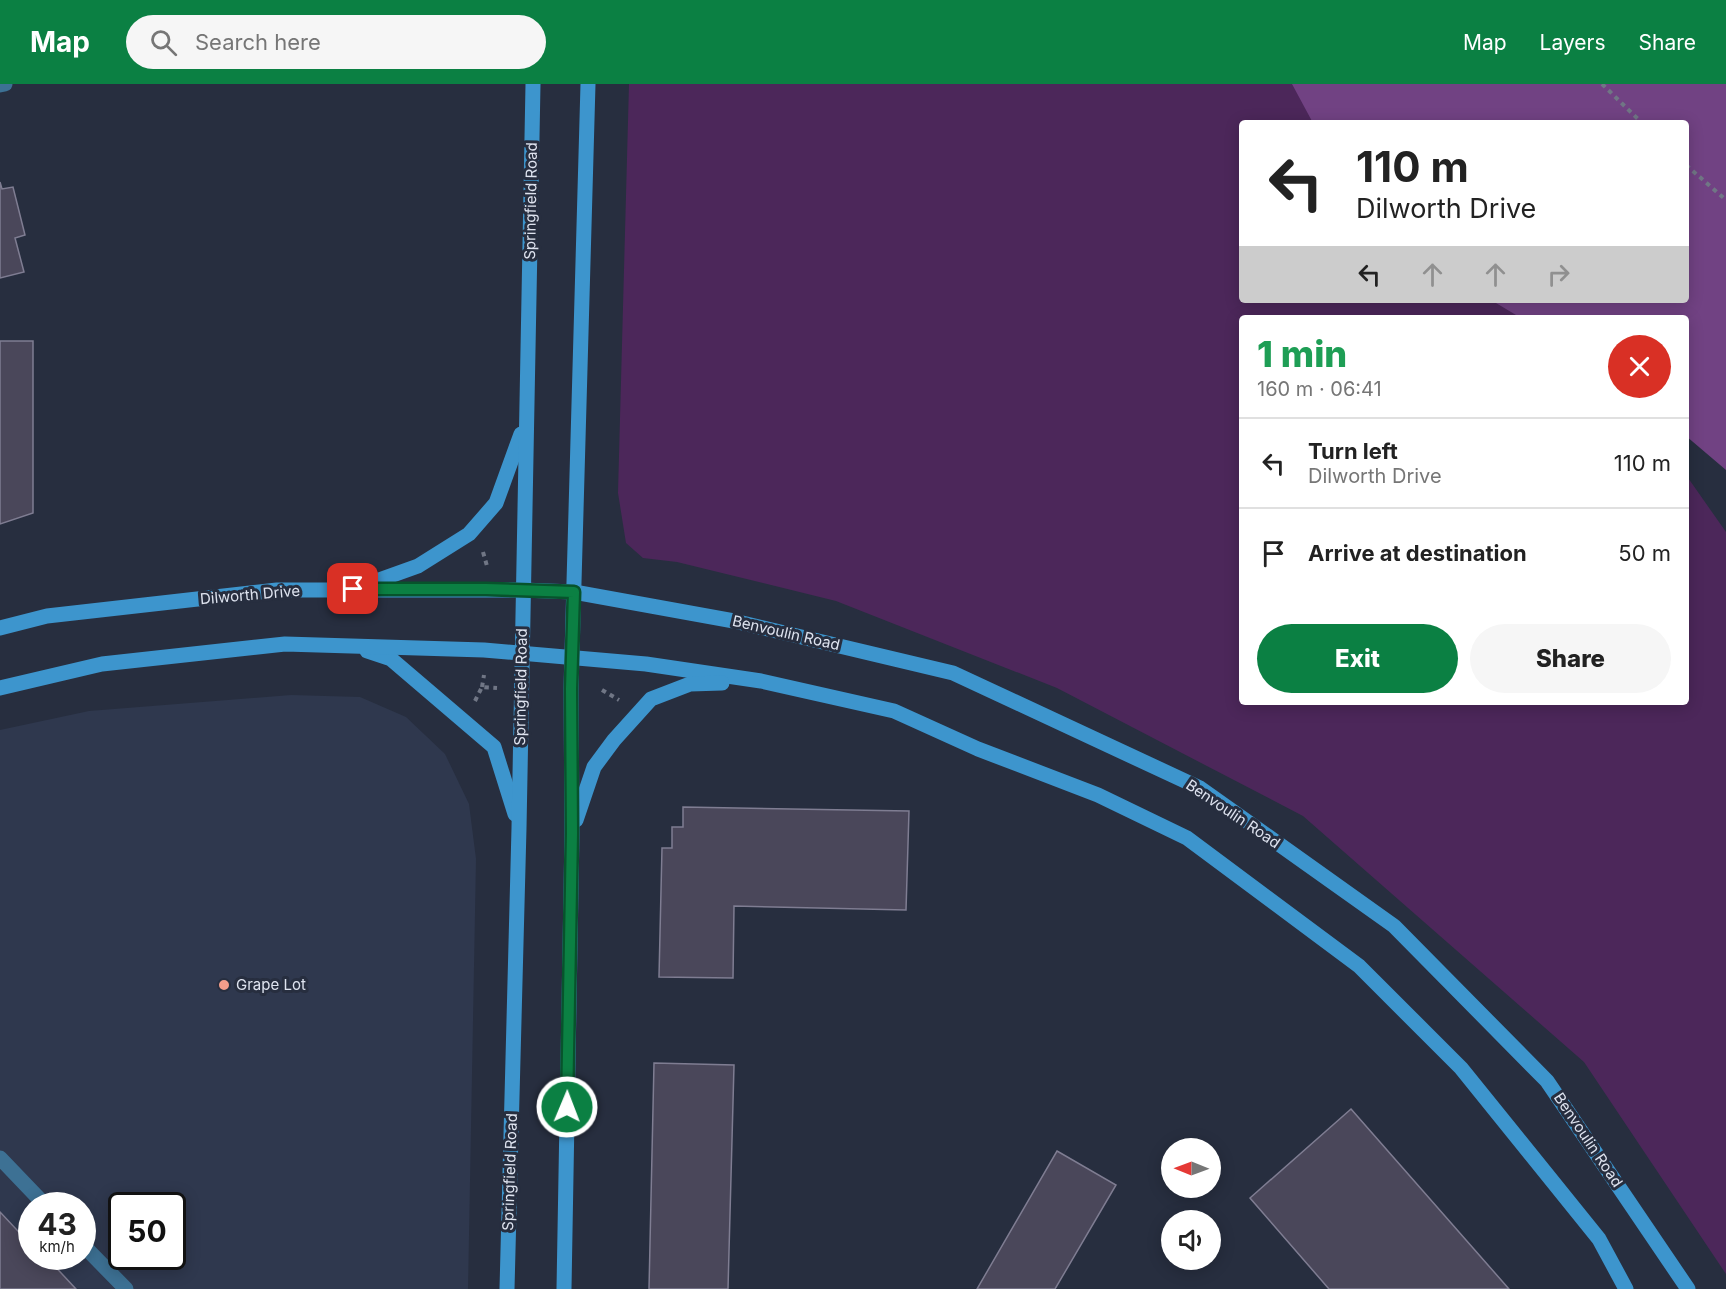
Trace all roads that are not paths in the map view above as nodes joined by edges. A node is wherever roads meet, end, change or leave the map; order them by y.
1 (5, 84) edge
2 (533, 84) edge
3 (588, 84) edge
4 (0, 85) edge
5 (526, 420) junction
6 (353, 589) junction
7 (522, 590) junction
8 (574, 592) junction
9 (0, 628) edge
10 (353, 646) junction
11 (521, 653) junction
12 (572, 658) junction
13 (761, 681) junction
14 (0, 688) edge
15 (519, 828) junction
16 (572, 833) junction
17 (0, 1158) edge
18 (33, 1192) edge
19 (96, 1258) edge
20 (126, 1289) edge
21 (507, 1289) edge
22 (564, 1289) edge
23 (1626, 1289) edge
24 (1688, 1289) edge

1 - 4 street
2 - 5 main road, Springfield Road
3 - 8 main road
5 - 6 main road
5 - 7 main road, Springfield Road
6 - 7 main road, Dilworth Drive
6 - 9 main road, Dilworth Drive
7 - 8 main road, Dilworth Drive
7 - 11 main road, Springfield Road
8 - 12 main road
8 - 24 main road, Benvoulin Road
10 - 11 main road
10 - 14 main road
10 - 15 main road
11 - 12 main road
11 - 15 main road, Springfield Road
12 - 13 main road
12 - 16 main road
13 - 16 main road
13 - 23 main road
15 - 21 main road, Springfield Road
16 - 22 main road
17 - 18 street
19 - 20 street

